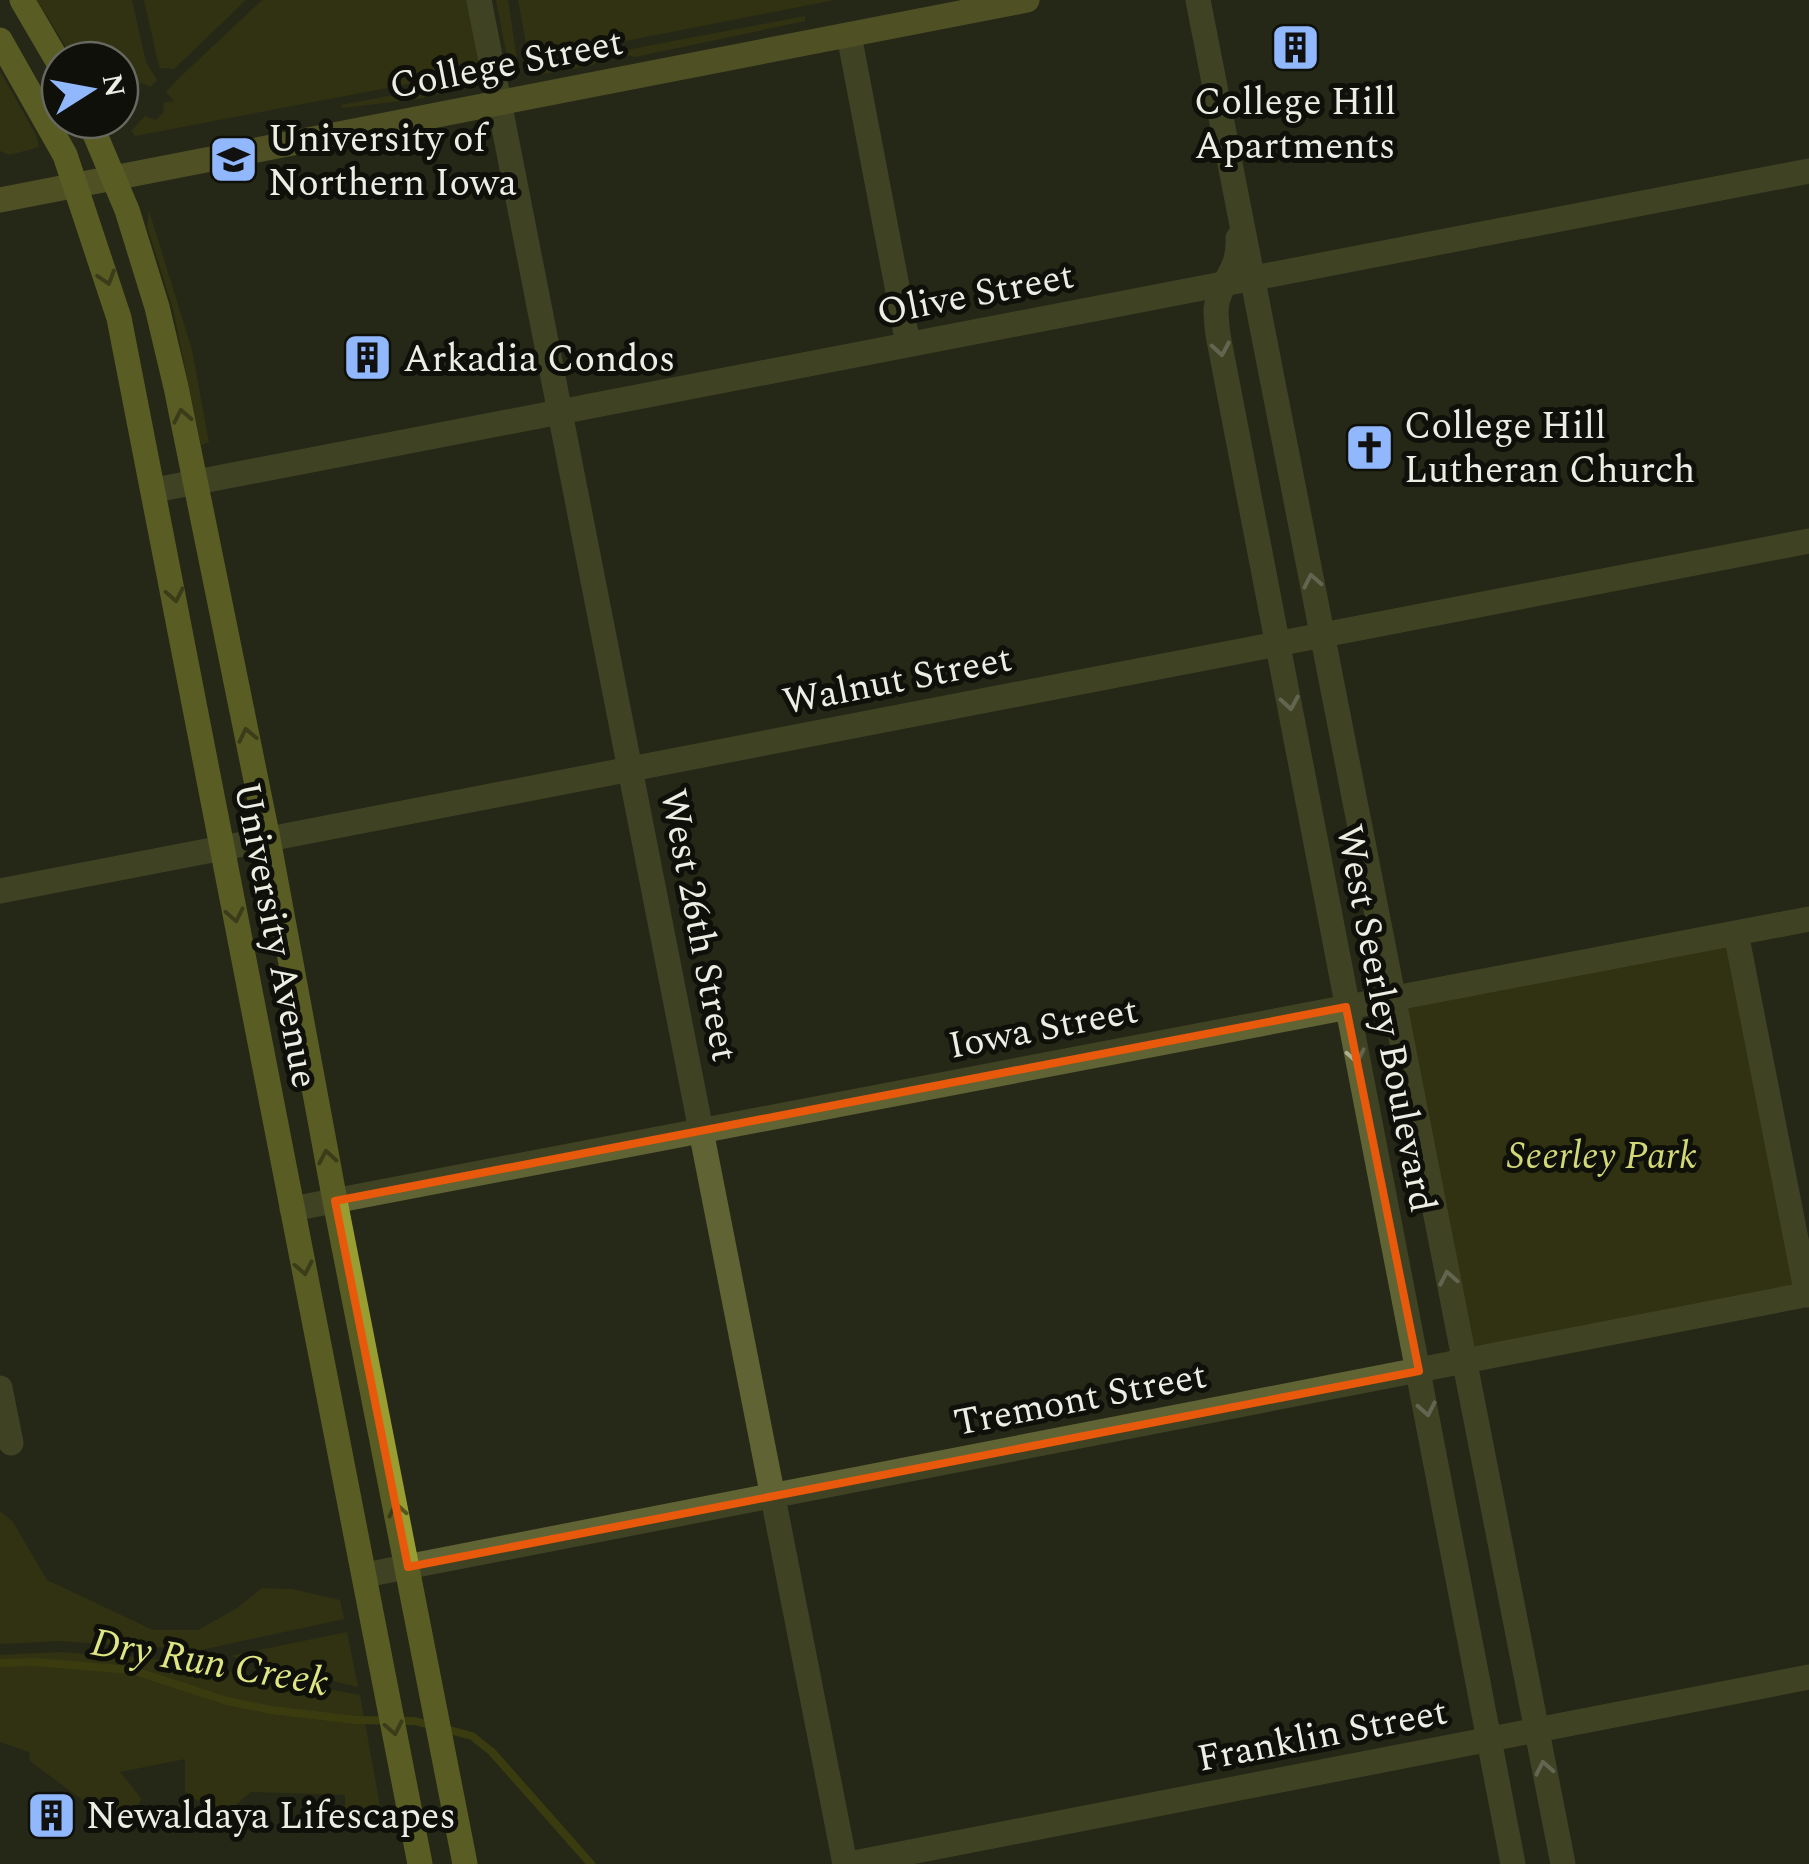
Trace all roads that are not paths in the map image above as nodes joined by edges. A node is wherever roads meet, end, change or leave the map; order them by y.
1 (22, 0) edge
2 (479, 0) edge
3 (1027, 0) edge
4 (1198, 0) edge
5 (849, 35) junction
6 (0, 40) edge
7 (45, 40) edge
8 (499, 104) junction
9 (98, 140) edge
10 (1809, 171) edge
11 (114, 177) junction
12 (77, 185) junction
13 (1235, 188) junction
14 (0, 200) edge
15 (1252, 277) junction
16 (1225, 283) junction
17 (908, 344) junction
18 (560, 412) junction
19 (196, 482) junction
20 (155, 490) junction
21 (1809, 541) edge
22 (1322, 635) junction
23 (1278, 644) junction
24 (631, 769) junction
25 (268, 839) junction
26 (222, 848) junction
27 (0, 891) edge
28 (1809, 919) edge
29 (1736, 933) junction
30 (1394, 998) junction
31 (1346, 1007) junction
32 (702, 1130) junction
33 (335, 1201) junction
34 (292, 1209) junction
35 (1808, 1294) edge
36 (1465, 1361) junction
37 (1419, 1371) junction
38 (0, 1388) edge
39 (11, 1444) dead end
40 (774, 1495) junction
41 (408, 1567) junction
42 (365, 1575) junction
43 (1809, 1677) edge
44 (1537, 1730) junction
45 (1490, 1739) junction
46 (420, 1864) edge
47 (464, 1864) edge
48 (847, 1864) edge
49 (1514, 1864) edge
50 (1563, 1864) edge

1 - 7 main road
2 - 8 street, West 26th Street
3 - 5 street, College Street
4 - 13 street, West Seerley Boulevard
5 - 8 street, College Street
5 - 17 street
6 - 12 main road, University Avenue
8 - 11 street, College Street
8 - 18 street, West 26th Street
9 - 11 main road, University Avenue
10 - 15 street, Olive Street
11 - 12 street, College Street
19 -> 11 main road, University Avenue
12 - 14 street, College Street
12 -> 20 main road, University Avenue
13 - 15 street, West Seerley Boulevard
13 - 16 street, West Seerley Boulevard
15 - 16 street, Olive Street
22 -> 15 street, West Seerley Boulevard
16 - 17 street, Olive Street
16 -> 23 street, West Seerley Boulevard
17 - 18 street, Olive Street
18 - 19 street, Olive Street
18 - 24 street, West 26th Street
19 - 20 street, Olive Street
25 -> 19 main road, University Avenue
20 -> 26 main road, University Avenue
21 - 22 street, Walnut Street
22 - 23 street, Walnut Street
22 - 30 street, West Seerley Boulevard
23 - 24 street, Walnut Street
23 -> 31 street, West Seerley Boulevard
24 - 25 street, Walnut Street
24 - 32 street, West 26th Street
25 - 26 street, Walnut Street
33 -> 25 main road, University Avenue
26 - 27 street, Walnut Street
26 -> 34 main road, University Avenue
28 - 29 street, Iowa Street
29 - 30 street, Iowa Street
29 - 35 street
30 - 31 street, Iowa Street
36 -> 30 street, West Seerley Boulevard
31 - 32 street, Iowa Street
31 -> 37 street, West Seerley Boulevard
32 - 33 street, Iowa Street
32 - 40 street, West 26th Street
33 - 34 street, Iowa Street
41 -> 33 main road, University Avenue
34 -> 42 main road, University Avenue
35 - 36 street, Tremont Street
36 - 37 street, Tremont Street
36 - 44 street, West Seerley Boulevard
37 - 40 street, Tremont Street
37 -> 45 street, West Seerley Boulevard
38 - 39 street
40 - 41 street, Tremont Street
40 - 48 street, West 26th Street
41 - 42 street, Tremont Street
41 - 47 main road, University Avenue
42 -> 46 main road, University Avenue
43 - 44 street, Franklin Street
44 - 45 street, Franklin Street
50 -> 44 street, West Seerley Boulevard
45 - 48 street, Franklin Street
45 - 49 street, West Seerley Boulevard

